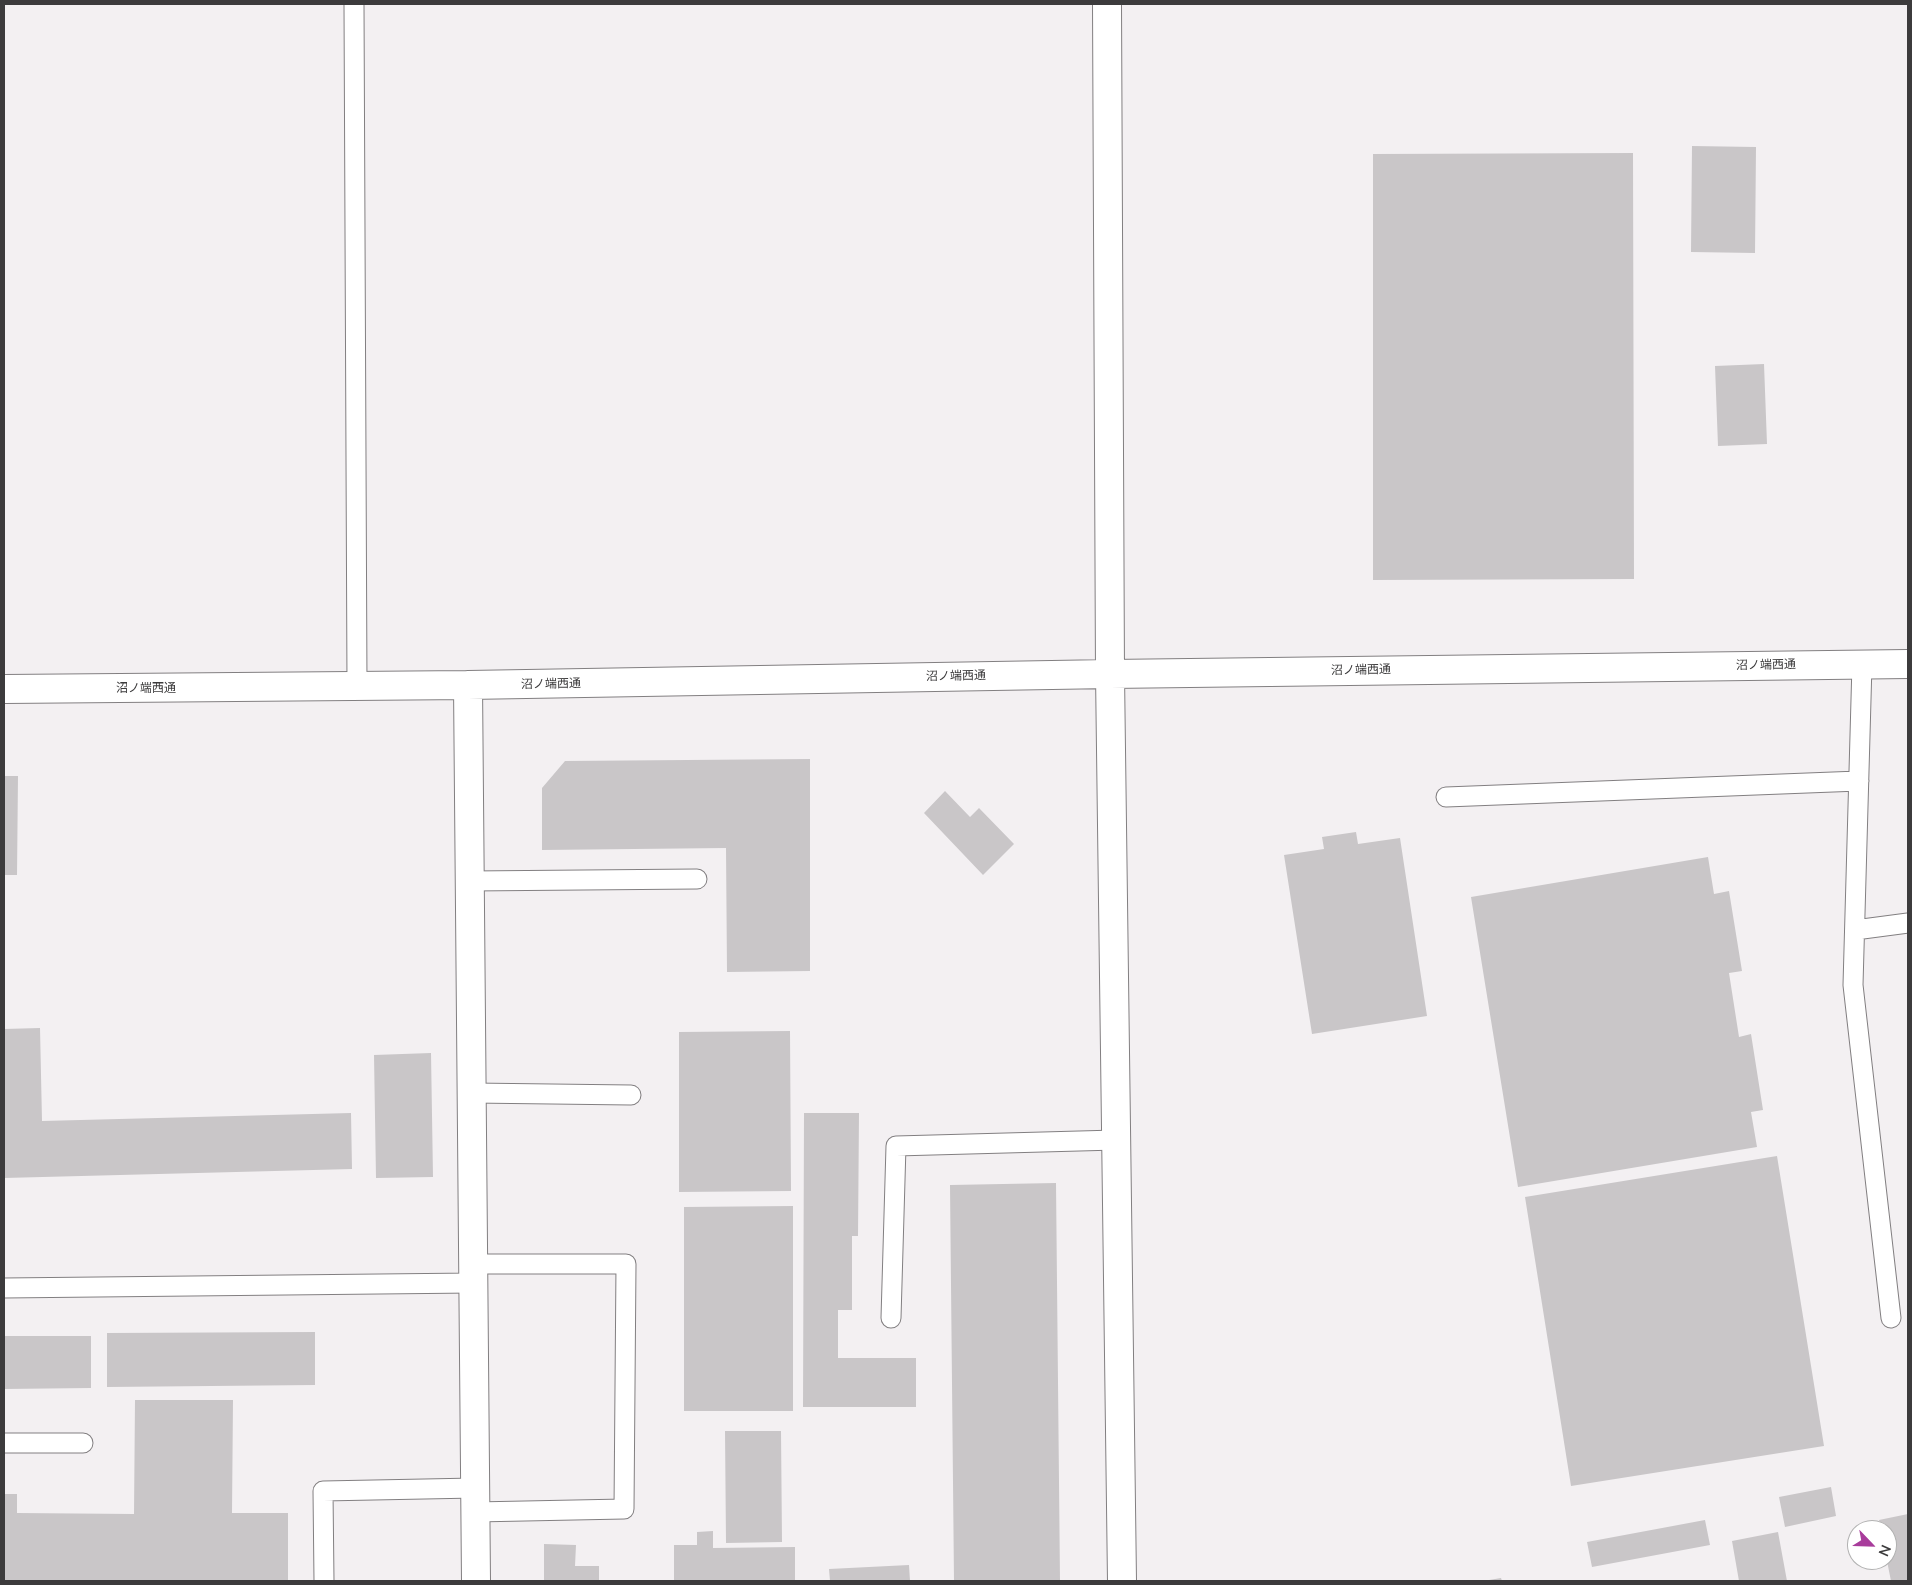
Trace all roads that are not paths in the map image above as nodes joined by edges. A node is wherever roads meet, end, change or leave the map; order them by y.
1 (354, 4) edge
2 (1107, 4) edge
3 (1862, 664) junction
4 (1908, 664) edge
5 (1110, 674) junction
6 (468, 685) junction
7 (357, 686) junction
8 (4, 689) edge
9 (1859, 782) junction
10 (1446, 797) dead end
11 (696, 879) dead end
12 (470, 881) junction
13 (1908, 923) edge
14 (1855, 930) junction
15 (472, 1093) junction
16 (631, 1095) dead end
17 (1116, 1140) junction
18 (473, 1274) junction
19 (4, 1288) edge
20 (891, 1318) dead end
21 (1891, 1318) dead end
22 (4, 1443) edge
23 (83, 1443) dead end
24 (475, 1500) junction
25 (324, 1581) edge
26 (476, 1581) edge
27 (1122, 1581) edge

1 - 7 lane
2 - 5 street
3 - 4 street, 沼ノ端西通
3 - 5 street, 沼ノ端西通
3 - 9 lane
5 - 6 street, 沼ノ端西通
5 - 17 street
6 - 7 street, 沼ノ端西通
6 - 12 street
7 - 8 street, 沼ノ端西通
9 - 10 lane
9 - 14 lane
11 - 12 lane
12 - 15 street
13 - 14 lane
14 - 21 lane
15 - 16 lane
15 - 18 street
17 - 20 lane
17 - 27 street
18 - 19 lane
18 - 24 street
18 - 24 lane
22 - 23 lane
24 - 25 lane
24 - 26 street

